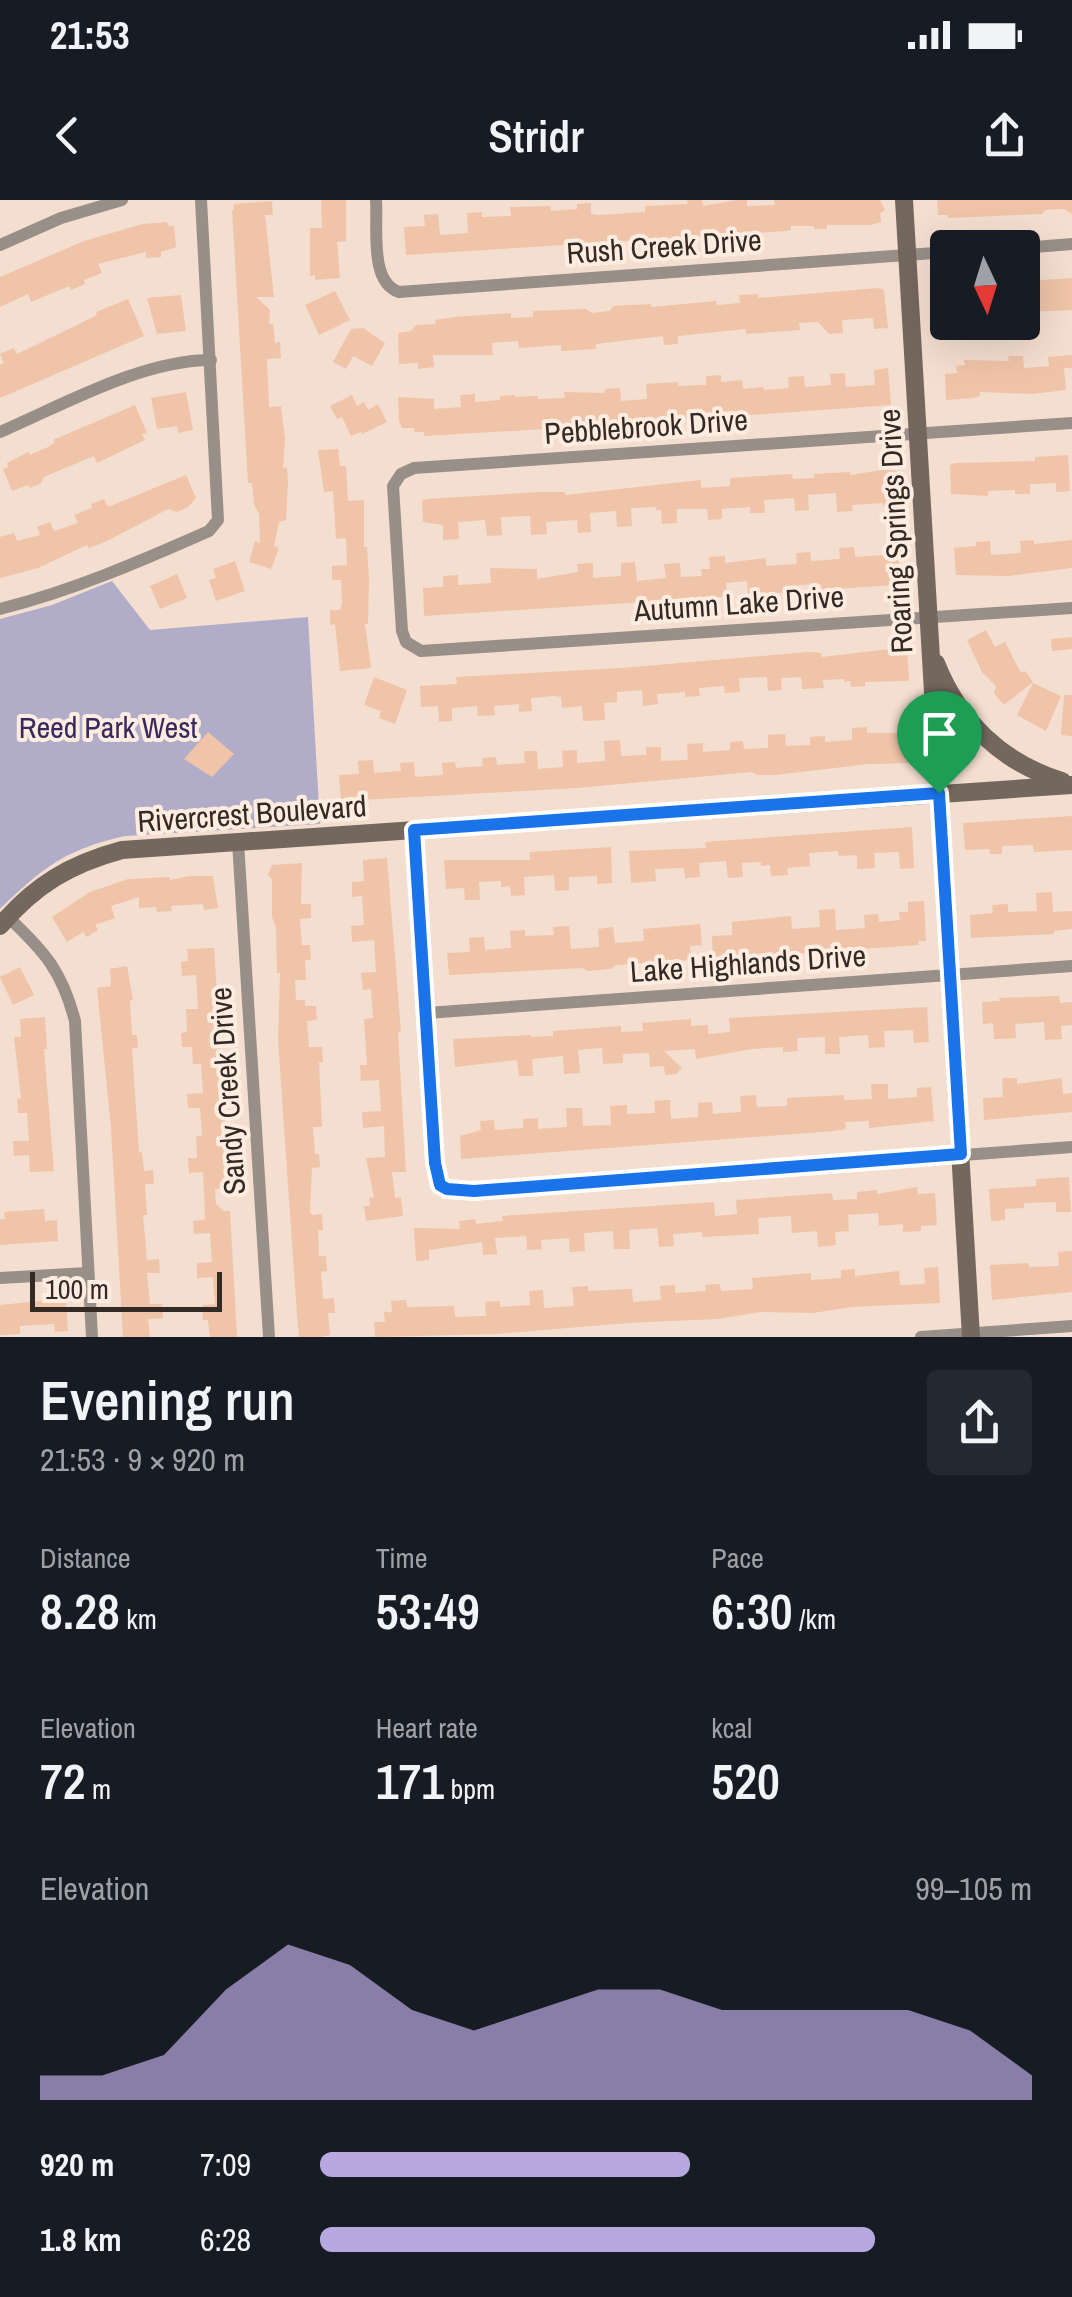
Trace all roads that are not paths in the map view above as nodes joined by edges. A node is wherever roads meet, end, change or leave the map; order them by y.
1 (122, 200) edge
2 (201, 200) edge
3 (376, 200) edge
4 (904, 200) edge
5 (0, 244) edge
6 (1072, 244) edge
7 (1040, 247) edge
8 (930, 253) edge
9 (907, 254) junction
10 (211, 360) junction
11 (1072, 423) edge
12 (0, 432) edge
13 (918, 434) junction
14 (1072, 608) edge
15 (0, 609) edge
16 (929, 616) junction
17 (410, 646) joint
18 (930, 648) junction
19 (1072, 784) edge
20 (939, 793) junction
21 (414, 830) junction
22 (238, 842) junction
23 (4, 922) edge
24 (1072, 966) edge
25 (950, 974) junction
26 (427, 1012) junction
27 (1072, 1147) edge
28 (961, 1154) junction
29 (87, 1274) junction
30 (0, 1278) edge
31 (1072, 1326) edge
32 (971, 1335) edge
33 (92, 1337) edge
34 (269, 1337) edge
35 (920, 1337) edge

1 - 5 street
2 - 10 street
3 - 9 street, Rush Creek Drive
4 - 9 street, Roaring Springs Drive
6 - 7 street
8 - 9 street, Rush Creek Drive
9 - 13 street, Roaring Springs Drive
10 - 12 street
10 - 15 street
11 - 13 street, Pebblebrook Drive
13 - 16 street, Roaring Springs Drive
13 - 17 street, Pebblebrook Drive
14 - 16 street, Autumn Lake Drive
16 - 17 street, Autumn Lake Drive
16 - 18 street, Roaring Springs Drive
18 - 19 street
18 - 20 street, Roaring Springs Drive
19 - 20 street, Rivercrest Boulevard
20 - 21 street, Rivercrest Boulevard
20 - 25 street, Roaring Springs Drive
21 - 22 street, Rivercrest Boulevard
21 - 26 street
22 - 23 street, Rivercrest Boulevard
22 - 34 street, Sandy Creek Drive
23 - 29 street
24 - 25 street, Lake Highlands Drive
25 - 26 street, Lake Highlands Drive
25 - 28 street, Roaring Springs Drive
26 - 28 street
27 - 28 street
28 - 32 street, Roaring Springs Drive
29 - 30 street
29 - 33 street
31 - 32 street
32 - 35 street

